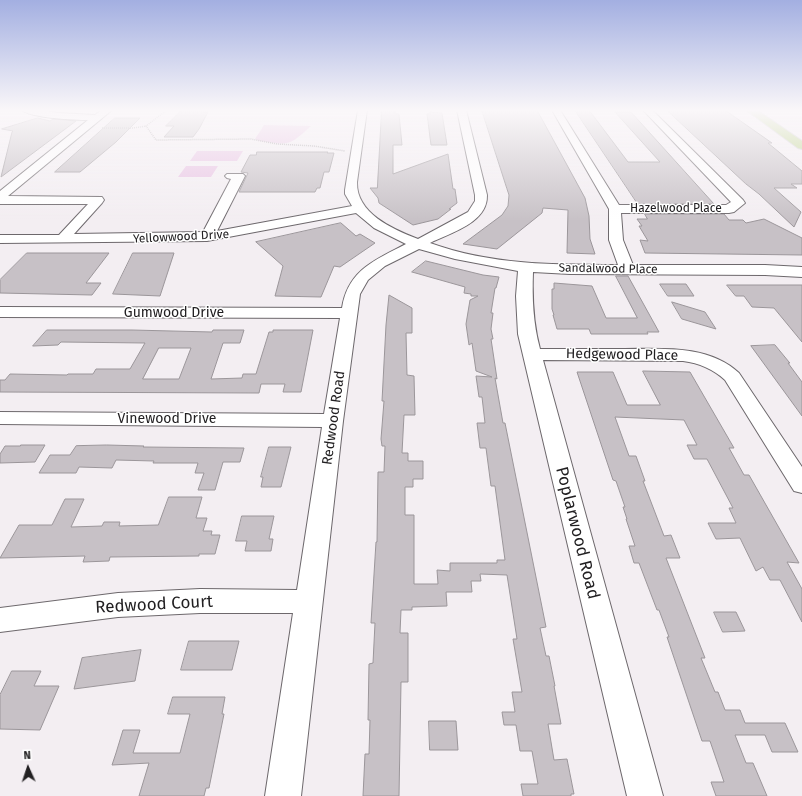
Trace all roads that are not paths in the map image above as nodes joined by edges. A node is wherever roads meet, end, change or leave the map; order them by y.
1 (63, 147) edge
2 (357, 147) edge
3 (470, 147) edge
4 (578, 147) edge
5 (684, 147) edge
6 (231, 176) dead end
7 (0, 199) edge
8 (359, 209) junction
9 (615, 209) junction
10 (207, 237) junction
11 (0, 239) edge
12 (62, 239) junction
13 (416, 245) junction
14 (526, 267) junction
15 (628, 269) junction
16 (802, 272) edge
17 (0, 312) edge
18 (348, 313) junction
19 (533, 354) junction
20 (0, 418) edge
21 (333, 420) junction
22 (802, 485) edge
23 (309, 602) junction
24 (0, 620) edge
25 (283, 796) edge
26 (645, 796) edge

1 - 7 street
2 - 8 street
3 - 13 street, Redwood Road
4 - 9 street
5 - 9 street, Hazelwood Place
6 - 10 street
7 - 12 street
8 - 10 street, Yellowwood Drive
8 - 13 street, Sandalwood Place
9 - 15 street
10 - 12 street, Yellowwood Drive
11 - 12 street, Yellowwood Drive
13 - 14 street, Sandalwood Place
13 - 18 street, Redwood Road
14 - 15 street, Sandalwood Place
14 - 19 street, Poplarwood Road
15 - 16 street, Sandalwood Place
17 - 18 street, Gumwood Drive
18 - 21 street, Redwood Road
19 - 22 street, Hedgewood Place
19 - 26 street, Poplarwood Road
20 - 21 street, Vinewood Drive
21 - 23 street, Redwood Road
23 - 24 street, Redwood Court
23 - 25 street, Redwood Road

